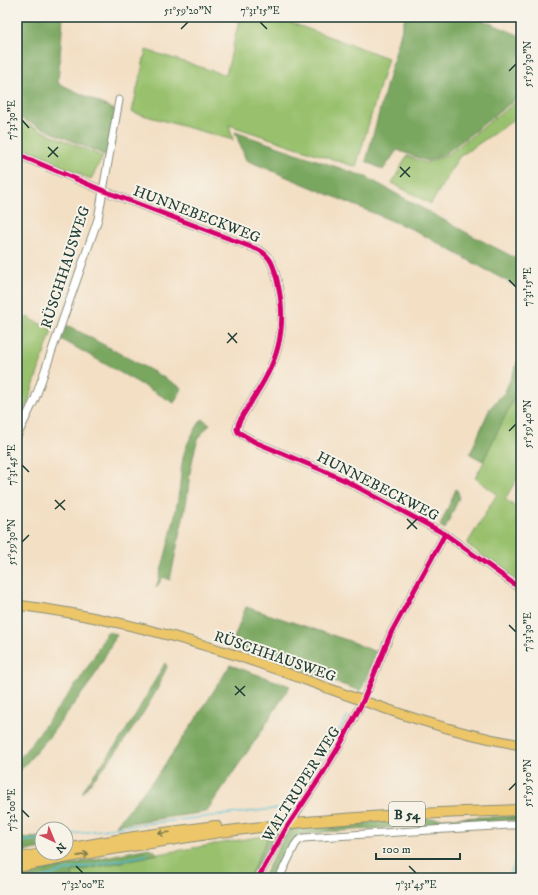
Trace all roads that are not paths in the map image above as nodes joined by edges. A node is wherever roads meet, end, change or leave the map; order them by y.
1 (119, 100) dead end
2 (17, 154) edge
3 (104, 191) junction
4 (17, 436) edge
5 (445, 534) junction
6 (521, 589) edge
7 (17, 605) edge
8 (363, 701) junction
9 (521, 745) edge
10 (521, 805) edge
11 (521, 810) edge
12 (292, 821) junction
13 (521, 825) edge
14 (74, 848) edge
15 (34, 855) edge
16 (17, 859) edge
17 (17, 867) edge
18 (258, 878) edge
19 (279, 878) edge

1 - 3 street, RÜSCHHAUSWEG
2 - 3 street, HUNNEBECKWEG
3 - 4 street, RÜSCHHAUSWEG
3 - 5 street, HUNNEBECKWEG
5 - 6 street, HUNNEBECKWEG
5 - 8 street, HUNNEBECKWEG
7 - 8 main road, RÜSCHHAUSWEG
8 - 9 main road, RÜSCHHAUSWEG
8 - 18 street, WALTRUPER WEG
10 - 12 highway, B 54
11 - 12 highway, B 54
12 -> 14 highway, B 54
17 -> 12 highway, B 54
13 - 19 street, WALTRUPER WEG
15 - 16 highway

